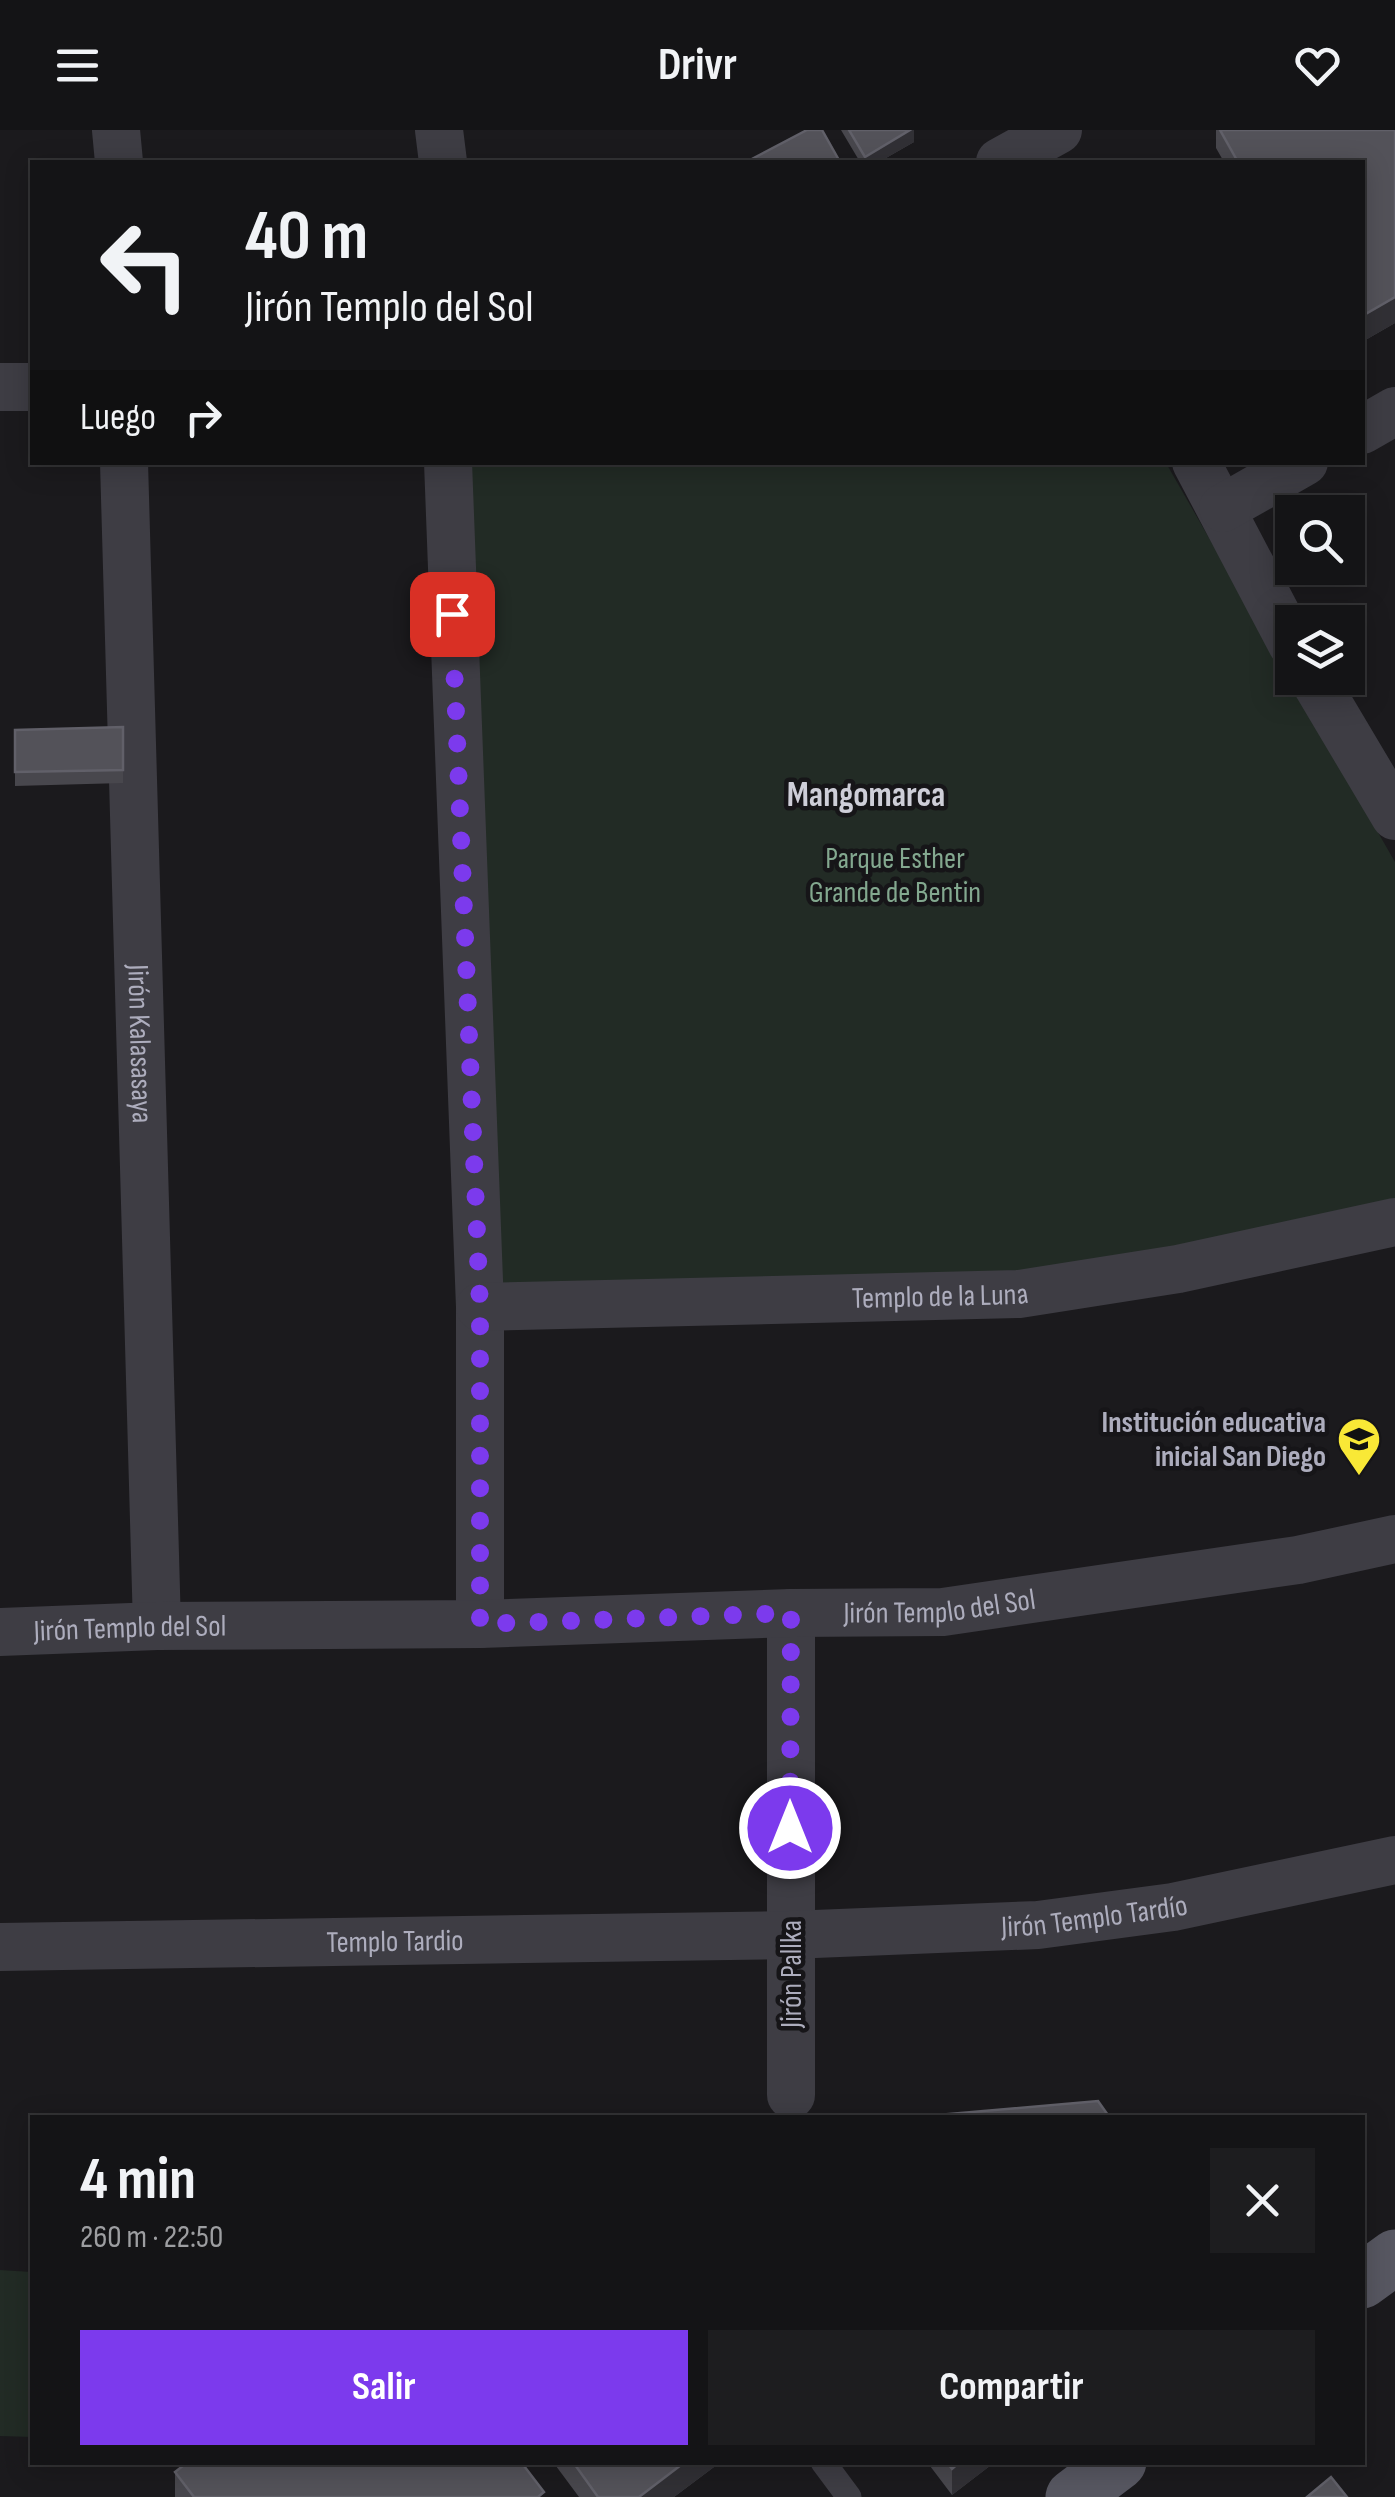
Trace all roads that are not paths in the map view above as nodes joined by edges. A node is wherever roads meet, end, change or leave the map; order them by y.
1 (116, 130) edge
2 (439, 130) edge
3 (1058, 130) edge
4 (1009, 152) edge
5 (118, 160) edge
6 (443, 160) edge
7 (30, 387) edge
8 (0, 388) edge
9 (1395, 411) edge
10 (1365, 428) edge
11 (124, 465) edge
12 (448, 465) edge
13 (1198, 465) edge
14 (1299, 465) edge
15 (1223, 508) junction
16 (1275, 610) edge
17 (1323, 695) edge
18 (1395, 816) edge
19 (1395, 1222) edge
20 (480, 1307) junction
21 (1395, 1539) edge
22 (791, 1613) junction
23 (480, 1624) junction
24 (157, 1626) junction
25 (0, 1632) edge
26 (1395, 1860) edge
27 (790, 1935) junction
28 (0, 1947) edge
29 (791, 2095) dead end
30 (1395, 2257) edge
31 (1365, 2279) edge
32 (825, 2465) edge
33 (1115, 2465) edge
34 (849, 2497) edge
35 (1072, 2497) edge

1 - 5 street
2 - 6 street
3 - 4 street
7 - 8 street
9 - 10 street
11 - 24 street, Jirón Kalasasaya
12 - 20 street
13 - 15 street
14 - 15 street
15 - 16 street
17 - 18 street
19 - 20 street, Templo de la Luna
20 - 23 street
21 - 22 street, Jirón Templo del Sol
22 - 23 street, Jirón Templo del Sol
22 - 27 street, Jirón Pallka
23 - 24 street, Jirón Templo del Sol
24 - 25 street, Jirón Templo del Sol
26 - 27 street, Jirón Templo Tardío
27 - 28 street, Templo Tardio
27 - 29 street, Jirón Pallka
30 - 31 main road
32 - 34 lane
33 - 35 main road

